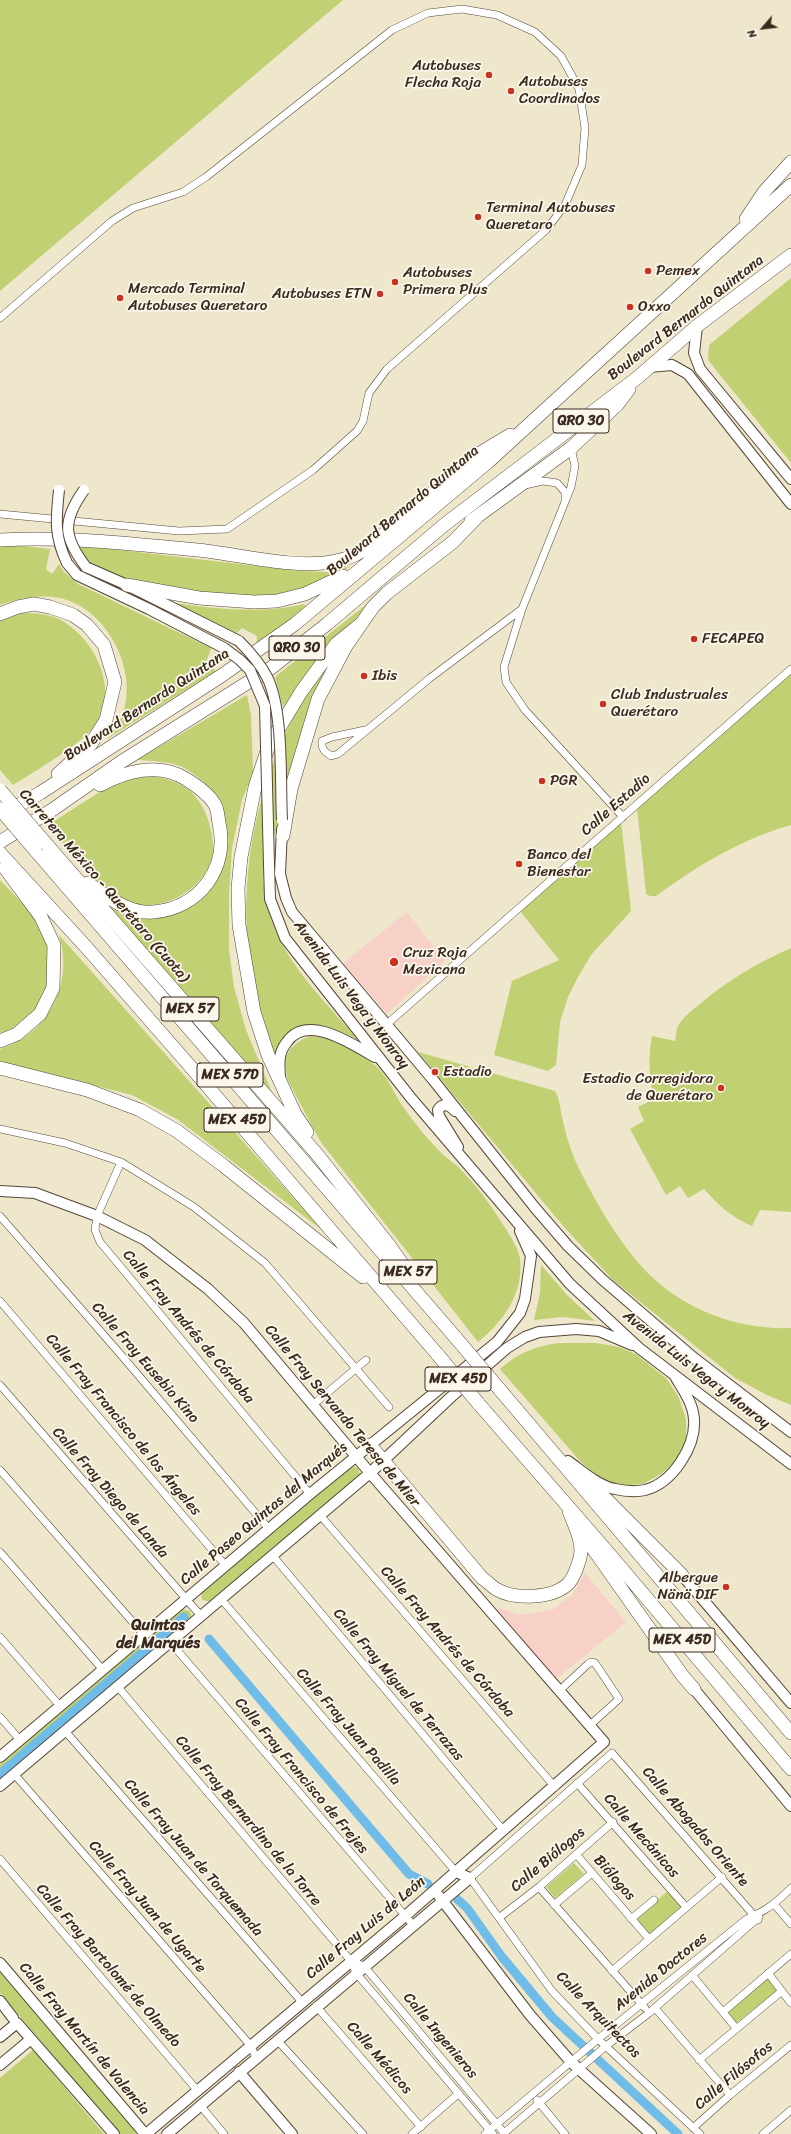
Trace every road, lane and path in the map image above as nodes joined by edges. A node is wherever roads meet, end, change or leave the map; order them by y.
1 (791, 162) edge
2 (791, 185) edge
3 (732, 239) junction
4 (791, 255) edge
5 (0, 318) edge
6 (696, 326) junction
7 (650, 367) junction
8 (637, 378) junction
9 (525, 427) junction
10 (571, 448) junction
11 (791, 479) edge
12 (517, 487) junction
13 (59, 490) dead end
14 (84, 490) dead end
15 (791, 504) edge
16 (564, 505) junction
17 (0, 514) edge
18 (478, 516) junction
19 (0, 540) edge
20 (366, 563) junction
21 (127, 585) junction
22 (369, 588) junction
23 (522, 609) junction
24 (0, 614) edge
25 (362, 623) junction
26 (791, 669) edge
27 (365, 730) junction
28 (0, 790) edge
29 (40, 794) junction
30 (0, 809) edge
31 (52, 810) junction
32 (0, 816) edge
33 (623, 817) junction
34 (283, 836) junction
35 (0, 842) edge
36 (0, 853) edge
37 (0, 857) edge
38 (64, 864) junction
39 (386, 1024) junction
40 (0, 1040) edge
41 (380, 1060) junction
42 (0, 1068) edge
43 (281, 1083) junction
44 (467, 1122) junction
45 (0, 1129) edge
46 (316, 1153) junction
47 (121, 1162) junction
48 (471, 1170) junction
49 (0, 1191) edge
50 (511, 1215) junction
51 (0, 1216) edge
52 (97, 1216) junction
53 (385, 1294) junction
54 (0, 1301) edge
55 (424, 1301) junction
56 (639, 1348) junction
57 (366, 1360) dead end
58 (357, 1368) junction
59 (673, 1373) junction
60 (0, 1385) edge
61 (314, 1404) junction
62 (389, 1407) dead end
63 (525, 1420) junction
64 (789, 1429) edge
65 (370, 1445) junction
66 (356, 1457) junction
67 (382, 1461) junction
68 (568, 1461) junction
69 (791, 1464) edge
70 (0, 1470) edge
71 (370, 1474) junction
72 (310, 1494) junction
73 (569, 1508) junction
74 (320, 1515) junction
75 (269, 1529) junction
76 (0, 1552) edge
77 (273, 1556) junction
78 (226, 1566) junction
79 (682, 1575) joint
80 (221, 1599) junction
81 (185, 1600) junction
82 (201, 1616) junction
83 (144, 1635) junction
84 (0, 1637) edge
85 (171, 1643) junction
86 (103, 1670) junction
87 (118, 1688) junction
88 (694, 1689) joint
89 (559, 1691) junction
90 (791, 1703) edge
91 (60, 1706) junction
92 (0, 1717) edge
93 (589, 1726) junction
94 (65, 1731) junction
95 (791, 1733) edge
96 (20, 1740) junction
97 (604, 1742) joint
98 (612, 1753) joint
99 (0, 1757) edge
100 (791, 1769) edge
101 (15, 1775) junction
102 (576, 1783) junction
103 (0, 1786) edge
104 (555, 1787) junction
105 (791, 1806) edge
106 (613, 1822) junction
107 (504, 1831) junction
108 (576, 1854) junction
109 (0, 1859) edge
110 (456, 1872) junction
111 (592, 1873) junction
112 (722, 1877) junction
113 (470, 1878) junction
114 (791, 1882) edge
115 (539, 1887) junction
116 (791, 1888) edge
117 (434, 1890) junction
118 (784, 1895) junction
119 (654, 1900) dead end
120 (442, 1901) junction
121 (774, 1904) junction
122 (554, 1905) junction
123 (686, 1907) junction
124 (404, 1917) junction
125 (500, 1917) junction
126 (755, 1917) junction
127 (632, 1918) junction
128 (791, 1924) edge
129 (413, 1925) junction
130 (650, 1939) junction
131 (791, 1954) edge
132 (351, 1962) junction
133 (0, 1963) edge
134 (364, 1966) junction
135 (612, 1971) junction
136 (356, 1973) junction
137 (768, 1973) junction
138 (692, 1975) junction
139 (782, 1991) junction
140 (0, 2002) edge
141 (302, 2002) junction
142 (791, 2003) edge
143 (642, 2005) junction
144 (316, 2006) junction
145 (652, 2010) junction
146 (723, 2012) junction
147 (15, 2020) junction
148 (736, 2028) junction
149 (0, 2037) edge
150 (31, 2039) junction
151 (277, 2040) junction
152 (596, 2041) junction
153 (791, 2044) edge
154 (251, 2046) junction
155 (606, 2046) junction
156 (256, 2058) junction
157 (573, 2060) junction
158 (699, 2060) junction
159 (0, 2065) edge
160 (580, 2069) junction
161 (239, 2072) junction
162 (197, 2090) junction
163 (458, 2094) junction
164 (730, 2094) junction
165 (533, 2095) junction
166 (539, 2104) junction
167 (200, 2105) junction
168 (791, 2110) edge
169 (497, 2124) junction
170 (421, 2127) junction
171 (693, 2128) junction
172 (490, 2133) edge
173 (114, 2134) edge
174 (145, 2134) edge
175 (167, 2134) edge
176 (224, 2134) edge
177 (292, 2134) edge
178 (363, 2134) edge
179 (412, 2134) edge
180 (504, 2134) edge
181 (565, 2134) edge
182 (651, 2134) edge
183 (700, 2134) edge
184 (763, 2134) edge

1 - 3 highway
2 - 3 highway, Boulevard Bernardo Quintana / QRO 30
3 - 9 highway, Boulevard Bernardo Quintana / QRO 30
4 - 6 highway, Boulevard Bernardo Quintana / QRO 30
5 - 17 street
6 - 7 highway, Boulevard Bernardo Quintana / QRO 30
6 - 11 street
7 - 8 highway, Boulevard Bernardo Quintana / QRO 30
7 - 15 street
8 - 10 highway
8 - 22 highway, Boulevard Bernardo Quintana / QRO 30
9 - 19 highway
9 - 20 highway, Boulevard Bernardo Quintana / QRO 30
10 - 12 highway
10 - 16 street
12 - 16 street
12 - 18 highway
13 - 41 street, Avenida Luis Vega y Monroy, bridge
14 - 21 street, Avenida Luis Vega y Monroy, bridge
16 - 23 street
18 - 22 highway
18 - 25 highway
20 - 21 highway
20 - 29 highway, Boulevard Bernardo Quintana / QRO 30
21 - 34 street, Avenida Luis Vega y Monroy, bridge
22 - 31 highway, Boulevard Bernardo Quintana / QRO 30
23 - 27 street
23 - 33 street
24 - 29 highway
25 - 34 highway
25 - 43 highway
26 - 33 street, Calle Estadio
27 - 27 street
28 - 38 highway, Carretera México - Querétaro (Cuota) / MEX 57, bridge
29 - 32 highway, Boulevard Bernardo Quintana / QRO 30
30 - 55 highway, Carretera México - Querétaro (Cuota) / MEX 57D, bridge
31 - 35 highway, Boulevard Bernardo Quintana / QRO 30
31 - 38 highway
33 - 39 street, Calle Estadio
34 - 39 street, Avenida Luis Vega y Monroy
36 - 53 highway, MEX 45D
37 - 40 highway
38 - 46 highway, Carretera México - Querétaro (Cuota) / MEX 57
39 - 44 street, Avenida Luis Vega y Monroy
41 - 43 street
41 - 48 street, Avenida Luis Vega y Monroy
42 - 53 highway
43 - 46 highway
44 - 48 street
44 - 64 street, Avenida Luis Vega y Monroy
45 - 47 street
46 - 55 highway, Carretera México - Querétaro (Cuota) / MEX 57
47 - 52 street, Calle Fray Andrés de Córdoba
47 - 58 street
48 - 50 street, Avenida Luis Vega y Monroy
49 - 52 street, Calle Fray Servando Teresa de Mier
50 - 56 street, Avenida Luis Vega y Monroy
50 - 65 street, Calle Paseo Quintas del Marqués
51 - 75 street, Calle Fray Eusebio Kino
52 - 61 street, Calle Fray Servando Teresa de Mier
52 - 72 street, Calle Fray Andrés de Córdoba
53 - 73 highway, MEX 45D, bridge
54 - 78 street, Calle Fray Francisco de los Ángeles
55 - 63 highway, Carretera México - Querétaro (Cuota) / MEX 45D, bridge
56 - 59 street, Avenida Luis Vega y Monroy
56 - 67 street
57 - 58 street
58 - 61 street
58 - 62 street
59 - 68 street
59 - 69 street, Avenida Luis Vega y Monroy
60 - 81 street, Calle Fray Diego de Landa
61 - 66 street, Calle Fray Servando Teresa de Mier
63 - 68 highway
63 - 95 highway, Carretera México - Querétaro (Cuota) / MEX 45D
65 - 66 street, Calle Paseo Quintas del Marqués
65 - 67 highway
66 - 71 street, Calle Fray Servando Teresa de Mier
66 - 72 street, Calle Paseo Quintas del Marqués
67 - 71 street
67 - 73 highway
68 - 79 highway
70 - 83 street
71 - 74 street
71 - 89 street, Calle Fray Servando Teresa de Mier
72 - 75 street, Calle Paseo Quintas del Marqués
73 - 88 highway
73 - 100 highway, MEX 45D
74 - 77 street
74 - 104 street, Calle Fray Andrés de Córdoba
75 - 78 street, Calle Paseo Quintas del Marqués
76 - 86 street
77 - 80 street
77 - 107 street, Calle Fray Miguel de Terrazas
78 - 81 street, Calle Paseo Quintas del Marqués
79 - 90 street
80 - 82 street
80 - 110 street, Calle Fray Juan Padilla
81 - 82 street, Calle Fray Diego de Landa
81 - 83 street, Calle Paseo Quintas del Marqués
82 - 85 street
83 - 86 street, Calle Paseo Quintas del Marqués
84 - 91 street
85 - 87 street
85 - 124 street, Calle Fray Francisco de Frejes
86 - 91 street, Calle Paseo Quintas del Marqués
87 - 94 street
87 - 132 street, Calle Fray Bernardino de la Torre
88 - 105 street
89 - 93 street, Calle Fray Servando Teresa de Mier
89 - 93 street
91 - 96 street, Calle Paseo Quintas del Marqués
92 - 96 street
93 - 97 street, Calle Fray Servando Teresa de Mier
94 - 101 street
94 - 141 street, Calle Fray Juan de Torquemada
96 - 99 street, Calle Paseo Quintas del Marqués
97 - 104 street, Calle Fray Luis de León
98 - 102 street, Calle Fray Luis de León
98 - 112 street, Calle Abogados Oriente
101 - 103 street
101 - 154 street, Calle Fray Juan de Ugarte
102 - 106 street, Calle Mecánicos
102 - 113 street, Calle Fray Luis de León
104 - 107 street, Calle Fray Luis de León
106 - 108 street, Calle Biólogos
106 - 123 street, Calle Mecánicos
107 - 110 street, Calle Fray Luis de León
108 - 111 street, Biólogos
108 - 115 street, Calle Biólogos
109 - 162 street, Calle Fray Bartolomé de Olmedo
110 - 113 street, Calle Arquitectos
110 - 117 street, Calle Fray Luis de León
111 - 122 street
111 - 127 street, Biólogos
112 - 123 street
112 - 126 street, Calle Abogados Oriente
113 - 120 street, Calle Fray Luis de León
113 - 125 street, Calle Arquitectos
114 - 118 street, Avenida Doctores
115 - 122 street
115 - 125 street, Calle Biólogos
116 - 118 street, Avenida Doctores
117 - 120 street
117 - 124 street, Calle Fray Luis de León
118 - 121 street, Avenida Doctores
119 - 127 street, Biólogos
120 - 129 street, Calle Fray Luis de León
120 - 157 street
121 - 126 street, Avenida Doctores
121 - 128 street
122 - 135 street
123 - 130 street
124 - 129 street, Calle Fray Francisco de Frejes
124 - 132 street, Calle Fray Luis de León
125 - 152 street, Calle Arquitectos
126 - 138 street, Avenida Doctores
126 - 143 street, Avenida Doctores
127 - 130 street, Biólogos
129 - 134 street, Calle Fray Luis de León
130 - 135 street
131 - 137 street
132 - 134 street
132 - 136 street, Calle Fray Bernardino de la Torre
132 - 141 street, Calle Fray Luis de León
133 - 174 street, Calle Fray Martín de Valencia
134 - 136 street, Calle Fray Luis de León
134 - 169 street, Calle Ingenieros
135 - 143 street
136 - 144 street, Calle Fray Luis de León
136 - 163 street, Calle Ingenieros
137 - 139 street
137 - 146 street
138 - 145 street, Avenida Doctores
138 - 146 street
139 - 142 street
139 - 148 street
140 - 147 street
141 - 154 street, Calle Fray Luis de León
143 - 145 street
143 - 152 street, Avenida Doctores
144 - 151 street, Calle Fray Luis de León
144 - 170 street, Calle Médicos
145 - 155 street, Avenida Doctores
145 - 158 street
146 - 148 street
147 - 149 street
147 - 150 street
148 - 158 street
150 - 159 street
150 - 173 street
151 - 156 street, Calle Fray Luis de León
151 - 178 street
152 - 155 street, Calle Arquitectos
152 - 157 street, Avenida Doctores
153 - 164 street, Calle Filósofos
154 - 156 street, Calle Fray Juan de Ugarte
154 - 162 street, Calle Fray Luis de León
155 - 160 street, Avenida Doctores
155 - 171 street, Calle Arquitectos
156 - 161 street, Calle Fray Luis de León
157 - 160 street
157 - 165 street, Avenida Doctores
158 - 164 street
160 - 166 street, Avenida Doctores
160 - 182 street
161 - 167 street, Calle Fray Luis de León
161 - 177 street
162 - 174 street, Calle Fray Luis de León
163 - 170 street
163 - 172 street, Calle Ingenieros
164 - 171 street, Calle Filósofos
165 - 166 street
165 - 169 street, Avenida Doctores
166 - 180 street, Avenida Doctores
166 - 181 street
167 - 175 street, Calle Fray Luis de León
167 - 176 street
168 - 184 street
169 - 172 street, Avenida Doctores
169 - 180 street, Calle Ingenieros
170 - 179 street
171 - 183 street, Calle Arquitectos

